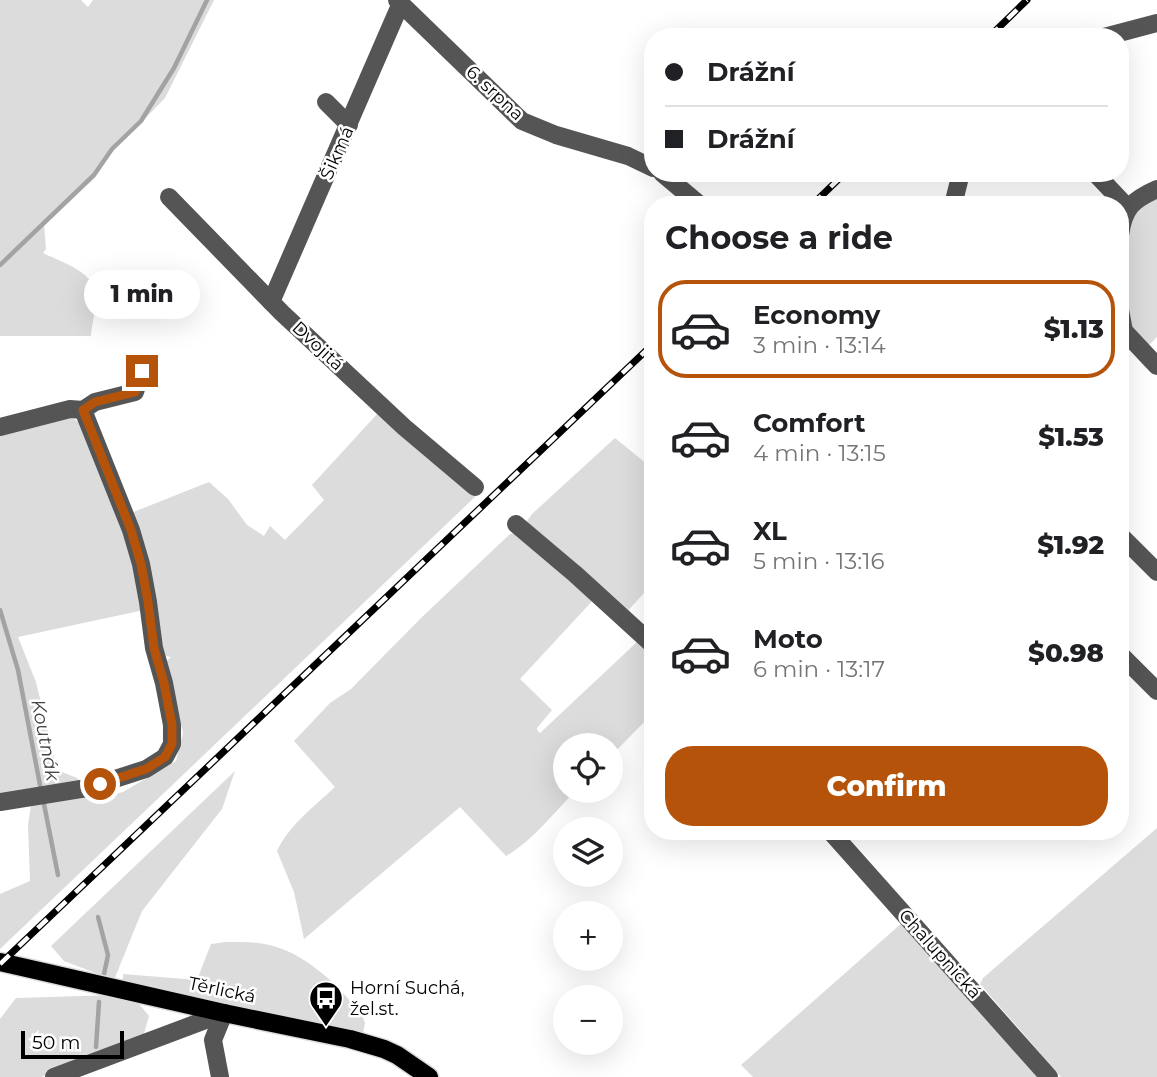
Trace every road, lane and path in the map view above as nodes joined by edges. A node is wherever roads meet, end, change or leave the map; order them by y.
1 (399, 2) edge
2 (1157, 23) edge
3 (1129, 30) edge
4 (326, 102) dead end
5 (349, 125) junction
6 (644, 164) edge
7 (673, 182) edge
8 (1103, 182) edge
9 (1157, 189) edge
10 (689, 196) edge
11 (1117, 196) edge
12 (169, 197) dead end
13 (1129, 207) edge
14 (271, 302) junction
15 (1129, 340) edge
16 (1157, 366) edge
17 (142, 371) dead end
18 (83, 410) junction
19 (0, 427) edge
20 (475, 487) dead end
21 (516, 524) dead end
22 (1129, 544) edge
23 (1157, 572) edge
24 (644, 637) edge
25 (1129, 663) edge
26 (1157, 691) edge
27 (0, 802) edge
28 (838, 840) edge
29 (0, 962) edge
30 (225, 1013) junction
31 (54, 1077) edge
32 (220, 1077) edge
33 (429, 1077) edge
34 (1049, 1077) edge

1 - 5 street, Šikmá
1 - 6 street, 6. srpna
2 - 3 street
4 - 5 street
5 - 14 street, Šikmá
7 - 10 street
8 - 11 street
9 - 13 street
12 - 14 street, Dvojitá
14 - 20 street, Dvojitá
15 - 16 street
17 - 18 street
18 - 19 street
18 - 27 street
21 - 24 street
22 - 23 street
25 - 26 street
28 - 34 street, Chalupnická
29 - 30 main road, Těrlická
30 - 31 street
30 - 32 street
30 - 33 main road, Těrlická

